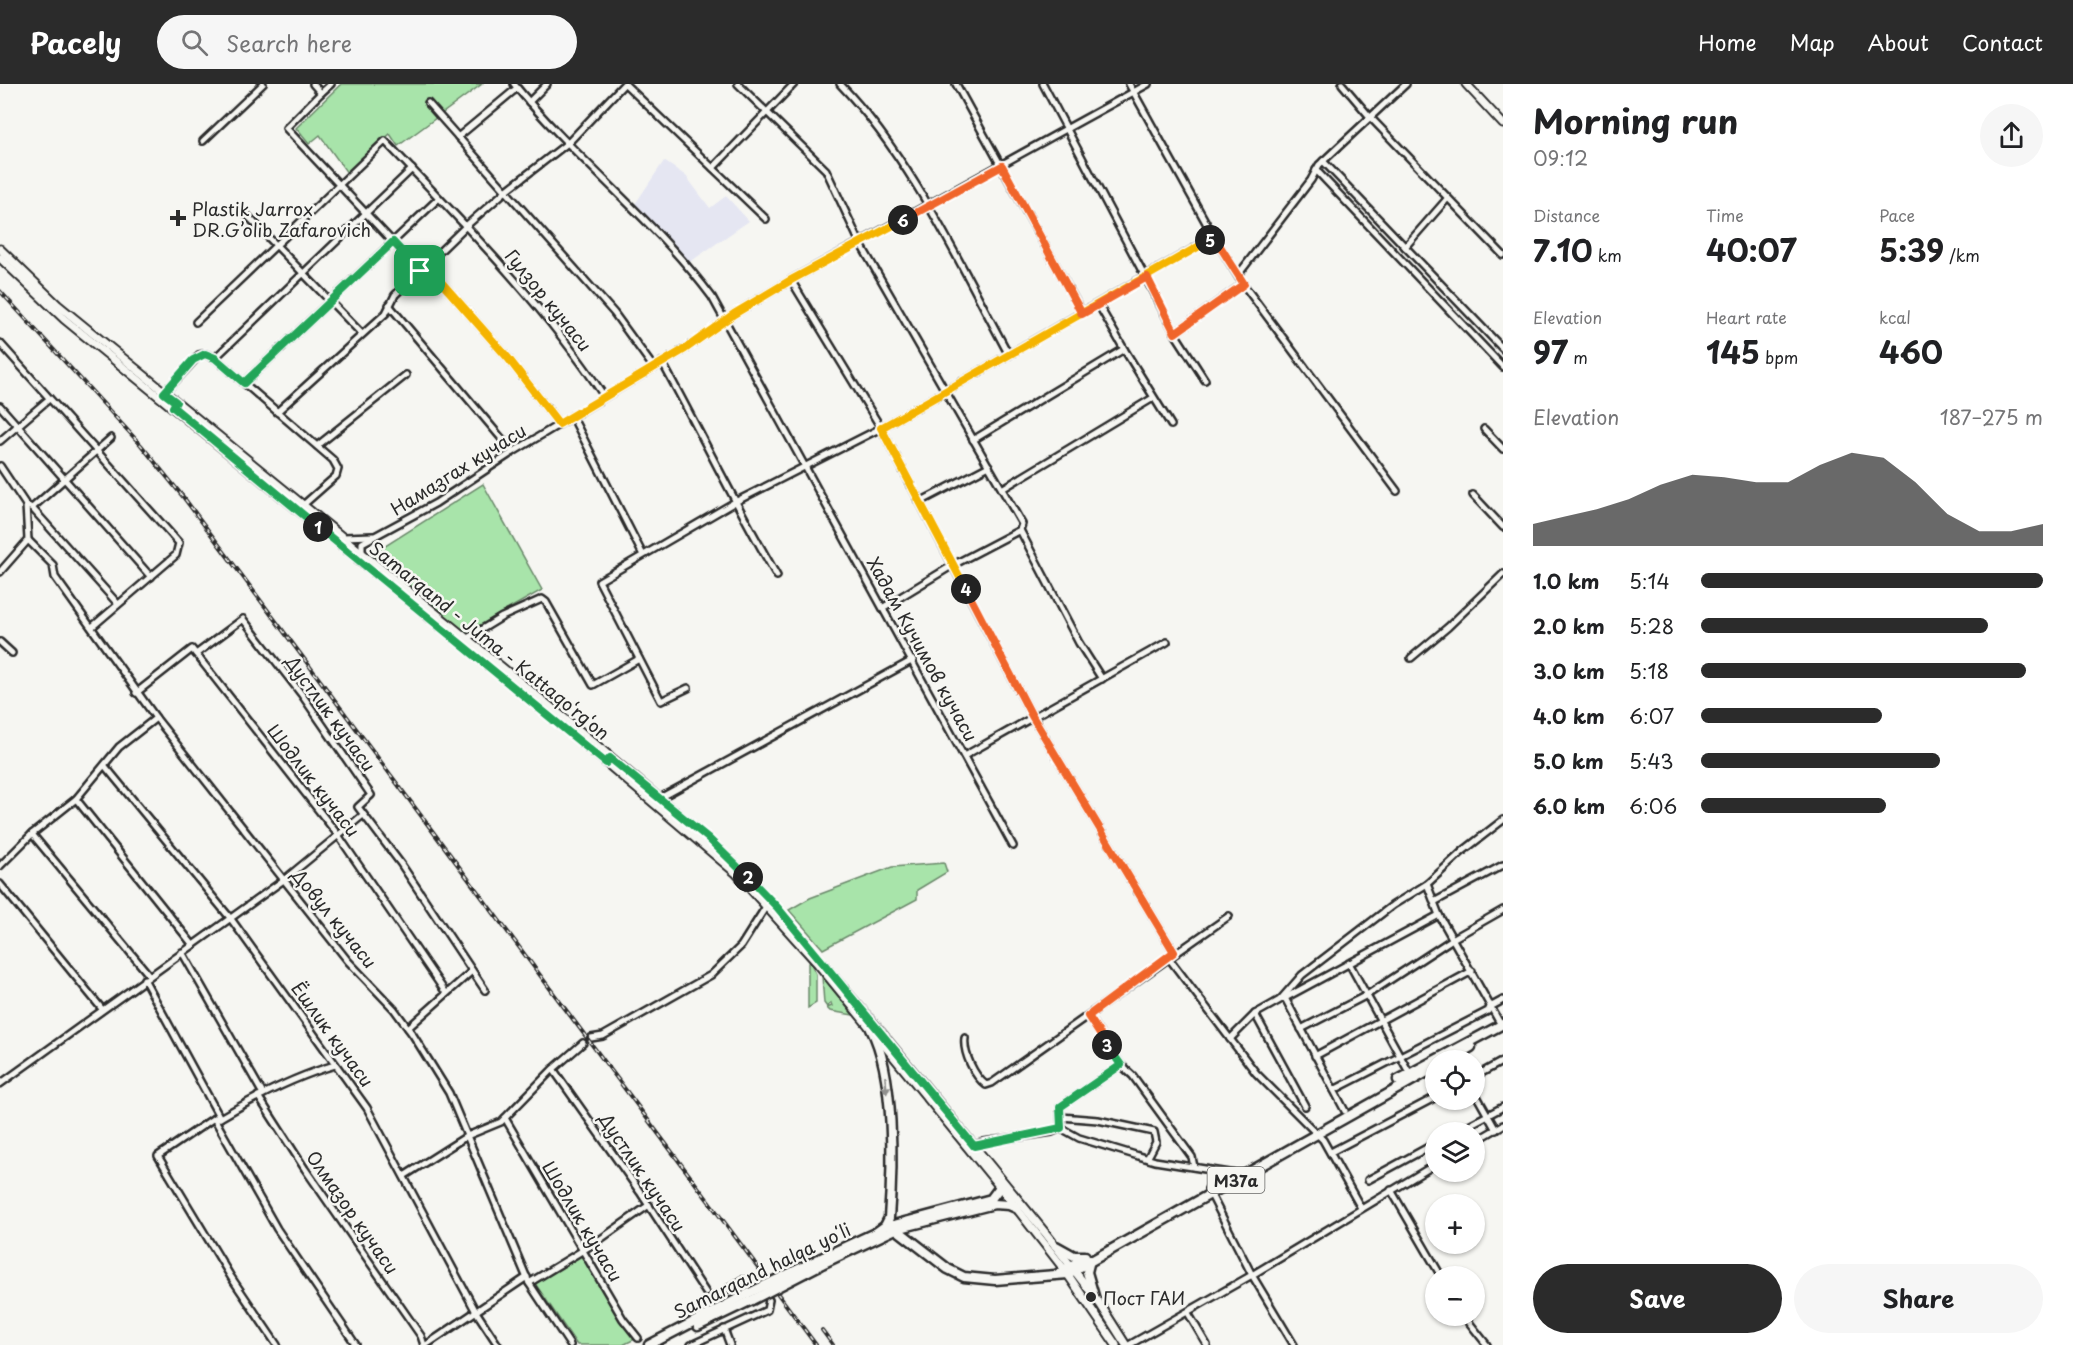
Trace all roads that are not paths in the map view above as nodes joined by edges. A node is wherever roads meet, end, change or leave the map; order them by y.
1 (263, 84) edge
2 (313, 84) edge
3 (331, 84) edge
4 (547, 84) edge
5 (625, 84) edge
6 (738, 84) edge
7 (794, 84) edge
8 (840, 84) edge
9 (956, 84) edge
10 (1043, 84) edge
11 (1130, 84) edge
12 (1148, 84) edge
13 (1342, 84) edge
14 (1406, 84) edge
15 (1466, 84) edge
16 (515, 86) edge
17 (321, 93) junction
18 (1134, 93) junction
19 (529, 102) junction
20 (428, 103) dead end
21 (768, 112) junction
22 (1370, 117) junction
23 (1503, 124) edge
24 (1067, 129) junction
25 (458, 137) junction
26 (203, 141) dead end
27 (569, 142) junction
28 (1323, 161) junction
29 (1002, 166) junction
30 (713, 168) junction
31 (411, 169) junction
32 (1316, 170) junction
33 (338, 184) junction
34 (507, 190) junction
35 (439, 198) junction
36 (1448, 198) junction
37 (928, 206) junction
38 (241, 209) dead end
39 (366, 213) junction
40 (766, 219) dead end
41 (466, 226) junction
42 (1214, 237) junction
43 (393, 242) junction
44 (860, 243) junction
45 (277, 246) junction
46 (1405, 247) junction
47 (0, 249) edge
48 (1503, 255) edge
49 (0, 258) edge
50 (426, 265) junction
51 (420, 271) junction
52 (303, 272) junction
53 (1238, 275) junction
54 (1147, 277) junction
55 (791, 280) junction
56 (1244, 284) junction
57 (332, 302) junction
58 (1098, 304) junction
59 (389, 305) junction
60 (1082, 314) junction
61 (726, 320) junction
62 (196, 322) dead end
63 (1175, 333) junction
64 (362, 334) junction
65 (0, 343) edge
66 (1124, 349) junction
67 (1503, 349) edge
68 (1009, 355) junction
69 (215, 358) junction
70 (662, 362) junction
71 (1503, 367) edge
72 (654, 368) junction
73 (406, 375) dead end
74 (1205, 380) dead end
75 (244, 383) junction
76 (946, 392) junction
77 (164, 393) junction
78 (604, 396) junction
79 (1153, 398) junction
80 (49, 399) junction
81 (174, 405) junction
82 (0, 406) edge
83 (277, 412) junction
84 (572, 416) junction
85 (559, 424) junction
86 (1171, 425) dead end
87 (17, 426) junction
88 (881, 428) junction
89 (1484, 429) dead end
90 (111, 438) dead end
91 (973, 440) junction
92 (0, 441) edge
93 (317, 446) junction
94 (1503, 449) edge
95 (97, 451) junction
96 (513, 452) junction
97 (0, 466) edge
98 (989, 466) junction
99 (804, 468) junction
100 (64, 480) junction
101 (1002, 489) junction
102 (1397, 491) dead end
103 (1473, 495) dead end
104 (735, 502) junction
105 (920, 502) junction
106 (302, 506) junction
107 (29, 507) junction
108 (1503, 527) edge
109 (1020, 531) junction
110 (374, 535) junction
111 (340, 537) junction
112 (28, 540) junction
113 (644, 555) junction
114 (362, 556) junction
115 (953, 565) junction
116 (0, 572) edge
117 (1503, 574) edge
118 (777, 576) dead end
119 (151, 577) junction
120 (118, 604) junction
121 (884, 607) junction
122 (92, 627) junction
123 (466, 639) junction
124 (0, 642) edge
125 (1167, 642) dead end
126 (12, 653) dead end
127 (196, 654) junction
128 (1411, 658) dead end
129 (639, 659) junction
130 (913, 660) junction
131 (492, 665) junction
132 (1102, 679) junction
133 (688, 688) dead end
134 (136, 693) junction
135 (1032, 716) junction
136 (156, 718) junction
137 (964, 756) junction
138 (608, 761) junction
139 (105, 766) junction
140 (660, 798) junction
141 (76, 799) junction
142 (363, 815) junction
143 (1503, 820) edge
144 (32, 834) junction
145 (338, 835) junction
146 (1013, 846) dead end
147 (1503, 865) edge
148 (0, 866) edge
149 (285, 879) junction
150 (0, 884) edge
151 (1427, 884) junction
152 (1434, 903) junction
153 (767, 905) junction
154 (1503, 910) edge
155 (1439, 915) junction
156 (1229, 916) dead end
157 (231, 919) junction
158 (1454, 938) junction
159 (193, 945) junction
160 (182, 952) junction
161 (1174, 952) junction
162 (1168, 957) junction
163 (1348, 963) junction
164 (472, 971) junction
165 (1472, 971) junction
166 (146, 977) junction
167 (485, 990) dead end
168 (446, 993) junction
169 (1367, 995) junction
170 (1282, 999) junction
171 (1503, 1000) edge
172 (1491, 1005) junction
173 (102, 1009) junction
174 (1255, 1014) junction
175 (1088, 1016) junction
176 (1380, 1021) junction
177 (1502, 1026) edge
178 (408, 1028) junction
179 (871, 1029) junction
180 (1301, 1029) junction
181 (591, 1038) dead end
182 (965, 1038) dead end
183 (1230, 1039) junction
184 (583, 1043) dead end
185 (1464, 1050) edge
186 (1399, 1054) junction
187 (1315, 1056) junction
188 (1503, 1061) edge
189 (336, 1065) junction
190 (1121, 1065) junction
191 (553, 1070) junction
192 (1485, 1071) edge
193 (1425, 1073) edge
194 (1410, 1074) junction
195 (0, 1084) edge
196 (1334, 1089) junction
197 (260, 1095) junction
198 (1425, 1103) edge
199 (1305, 1106) dead end
200 (1503, 1107) edge
201 (1485, 1110) edge
202 (1345, 1111) junction
203 (1488, 1115) junction
204 (217, 1118) junction
205 (505, 1118) junction
206 (1061, 1118) junction
207 (1475, 1122) edge
208 (1061, 1128) junction
209 (1499, 1128) edge
210 (1315, 1131) junction
211 (1503, 1135) edge
212 (467, 1136) junction
213 (1485, 1136) edge
214 (974, 1146) junction
215 (1425, 1149) edge
216 (1332, 1152) junction
217 (1148, 1157) junction
218 (1194, 1167) junction
219 (1425, 1170) edge
220 (1236, 1174) junction
221 (404, 1176) junction
222 (1368, 1180) dead end
223 (1000, 1187) junction
224 (1390, 1190) junction
225 (1209, 1191) junction
226 (649, 1205) junction
227 (1016, 1208) junction
228 (1361, 1208) junction
229 (891, 1229) junction
230 (874, 1234) junction
231 (1056, 1246) junction
232 (583, 1249) junction
233 (1089, 1258) junction
234 (818, 1263) junction
235 (1435, 1266) edge
236 (1067, 1270) junction
237 (1252, 1275) junction
238 (528, 1280) junction
239 (728, 1289) dead end
240 (706, 1293) dead end
241 (1094, 1296) junction
242 (751, 1297) junction
243 (475, 1310) junction
244 (1188, 1313) junction
245 (1472, 1326) edge
246 (724, 1329) junction
247 (638, 1338) dead end
248 (277, 1345) edge
249 (356, 1345) edge
250 (425, 1345) edge
251 (498, 1345) edge
252 (570, 1345) edge
253 (649, 1345) edge
254 (660, 1345) edge
255 (691, 1345) edge
256 (730, 1345) edge
257 (1116, 1345) edge
258 (1128, 1345) edge
259 (1207, 1345) edge
260 (1294, 1345) edge
261 (1488, 1345) edge

1 - 26 street
2 - 17 street
3 - 17 street
4 - 19 street
5 - 27 street
5 - 30 street
6 - 21 street
7 - 21 street
8 - 37 street
9 - 29 street
10 - 24 street
11 - 18 street
12 - 18 street, Намазгах кучаси
13 - 22 street
14 - 22 street
15 - 23 main road
16 - 19 street, Хадам Кучимов кучаси
16 - 25 street
17 - 33 street
18 - 24 street, Намазгах кучаси
18 - 42 street
19 - 27 street, Хадам Кучимов кучаси
20 - 25 street
21 - 30 street
21 - 44 street
22 - 28 street
22 - 36 street
24 - 29 street, Намазгах кучаси
24 - 54 street
25 - 34 street
27 - 34 street
27 - 61 street, Хадам Кучимов кучаси
28 - 32 street
28 - 46 street
29 - 37 street, Намазгах кучаси
29 - 60 street
30 - 40 street
31 - 33 street, Гулзор кучаси
31 - 35 street, Гулзор кучаси
31 - 39 street
32 - 53 street
32 - 71 street
33 - 39 street
33 - 45 street
34 - 41 street
34 - 72 street
35 - 41 street, Гулзор кучаси
35 - 43 street
36 - 46 street
36 - 48 street
37 - 44 street, Намазгах кучаси
37 - 68 street
38 - 45 street
39 - 43 street
39 - 52 street
41 - 50 street
41 - 78 street, Гулзор кучаси
42 - 53 street
42 - 54 street
43 - 51 street
43 - 57 street
44 - 55 street, Намазгах кучаси
44 - 76 street
45 - 52 street
45 - 62 street
46 - 67 street
47 - 77 main road, Samarqand - Juma - Kattaqo‘rg‘on
49 - 81 main road, Samarqand - Juma - Kattaqo‘rg‘on
50 - 51 street
50 - 85 street
51 - 59 street
52 - 57 street
52 - 69 street
53 - 56 street
54 - 58 street
54 - 63 street
55 - 61 street, Намазгах кучаси
55 - 88 street
56 - 63 street
56 - 102 street
57 - 64 street
57 - 75 street
58 - 60 street
58 - 66 street
59 - 64 street
59 - 96 street
60 - 68 street
61 - 70 street, Намазгах кучаси
61 - 99 street, Хадам Кучимов кучаси
63 - 74 street
64 - 83 street
65 - 80 street
66 - 79 street
66 - 91 street
68 - 76 street
69 - 75 street
69 - 77 street
70 - 72 street, Намазгах кучаси
70 - 104 street
72 - 78 street, Намазгах кучаси
73 - 93 street
75 - 83 street
76 - 88 street
76 - 91 street
77 - 81 main road, Samarqand - Juma - Kattaqo‘rg‘on
78 - 84 street, Намазгах кучаси
79 - 86 street
79 - 101 street
80 - 87 street
80 - 95 street
81 - 106 main road, Samarqand - Juma - Kattaqo‘rg‘on
81 - 131 main road, Samarqand - Juma - Kattaqo‘rg‘on
82 - 87 street
83 - 93 street
84 - 85 street, Намазгах кучаси
84 - 113 street
85 - 96 street, Намазгах кучаси
87 - 92 street
87 - 100 street
88 - 99 street
88 - 105 street
89 - 94 street
90 - 95 street
91 - 98 street
93 - 106 street
95 - 100 street
95 - 119 street
96 - 110 street, Намазгах кучаси
97 - 107 street
98 - 101 street
98 - 105 street
99 - 104 street
99 - 121 street, Хадам Кучимов кучаси
100 - 107 street
100 - 119 street
101 - 109 street
103 - 108 street
104 - 113 street
104 - 118 street
105 - 115 street
106 - 111 main road, Samarqand - Juma - Kattaqo‘rg‘on
107 - 112 street
107 - 120 street
109 - 115 street
109 - 132 street
110 - 111 street
110 - 114 street
111 - 114 main road, Samarqand - Juma - Kattaqo‘rg‘on
112 - 116 street
112 - 122 street, Довул кучаси
113 - 129 street
114 - 123 main road, Samarqand - Juma - Kattaqo‘rg‘on
115 - 121 street
115 - 135 street
117 - 128 street
119 - 120 street
120 - 122 street
121 - 130 street, Хадам Кучимов кучаси
122 - 134 street, Довул кучаси
123 - 129 street
123 - 131 main road, Samarqand - Juma - Kattaqo‘rg‘on
124 - 126 street
125 - 132 street
127 - 134 street
127 - 142 street, Дустлик кучаси
127 - 145 street, Шодлик кучаси
129 - 133 street
130 - 137 street, Хадам Кучимов кучаси
130 - 140 street
131 - 138 main road, Samarqand - Juma - Kattaqo‘rg‘on
132 - 135 street
134 - 136 street, Довул кучаси
135 - 137 street
135 - 161 street
136 - 139 street
136 - 149 street, Довул кучаси
137 - 146 street, Хадам Кучимов кучаси
138 - 140 main road, Samarqand - Juma - Kattaqo‘rg‘on
138 - 153 main road, Samarqand - Juma - Kattaqo‘rg‘on
139 - 141 street
139 - 157 street, Ёшлик кучаси
140 - 214 main road, Samarqand - Juma - Kattaqo‘rg‘on
141 - 144 street
141 - 159 street
142 - 145 street
142 - 164 street
143 - 151 street
144 - 148 street
144 - 166 street
145 - 149 street
145 - 168 street, Шодлик кучаси
147 - 152 street
149 - 157 street
149 - 178 street, Довул кучаси
150 - 173 street
151 - 152 street
151 - 170 street
152 - 155 street
153 - 179 main road, Samarqand - Juma - Kattaqo‘rg‘on
153 - 181 street
154 - 158 street
155 - 158 street
155 - 163 street
156 - 161 street
157 - 159 street
157 - 189 street, Ёшлик кучаси
158 - 165 street
158 - 169 street
159 - 160 street
160 - 166 street
160 - 197 street, Олмазор кучаси
161 - 162 street
162 - 175 street
162 - 183 street
163 - 169 street
163 - 170 street
164 - 167 street
164 - 168 street
165 - 172 street
165 - 176 street
166 - 173 street
166 - 204 street
168 - 178 street
169 - 176 street
169 - 180 street
170 - 174 street
170 - 180 street
171 - 172 street
172 - 177 street
172 - 186 street
173 - 195 street
174 - 183 street
174 - 199 street
175 - 182 street
175 - 190 street
176 - 186 street
176 - 187 street
177 - 185 highway
177 - 194 highway, M37a
178 - 212 street, Довул кучаси
179 - 223 main road, Samarqand - Juma - Kattaqo‘rg‘on
179 -> 230 highway
180 - 187 street
183 - 210 street
184 - 191 street
186 - 194 street
186 - 196 street
187 - 196 street
188 - 192 street
189 - 197 street
189 - 221 street, Ёшлик кучаси
190 - 206 street
190 - 218 street
191 - 205 street
191 - 226 street, Дустлик кучаси
193 - 210 highway, M37a
194 - 202 highway, M37a
196 - 202 street
197 - 204 street
197 - 250 street, Олмазор кучаси
198 - 216 street
200 - 203 street
201 - 203 street
202 - 210 highway, M37a
203 - 207 street
203 - 209 street
204 - 248 street
204 - 249 street
205 - 212 street
205 - 232 street, Шодлик кучаси
206 - 208 street
206 - 217 street
208 - 214 street
208 - 217 street
209 - 211 street
209 - 213 street
210 - 216 street
210 - 220 highway, M37a
210 - 225 highway, M37a
212 - 221 street
212 - 238 street, Довул кучаси
214 - 231 main road, Samarqand - Juma - Kattaqo‘rg‘on
215 - 222 street
216 - 228 street
217 - 218 street
218 - 220 street
219 - 224 street
220 - 225 highway, M37a
221 - 243 street, Ёшлик кучаси
223 - 227 main road, Samarqand - Juma - Kattaqo‘rg‘on
223 - 229 highway, Samarqand halqa yoʻli
224 - 228 street
224 - 235 street
225 - 233 highway, M37a
225 - 237 street
226 - 232 street
226 - 240 street, Дустлик кучаси
227 - 229 highway, Samarqand halqa yoʻli
227 - 236 main road, Samarqand - Juma - Kattaqo‘rg‘on
228 - 237 street
229 - 230 highway, Samarqand halqa yoʻli
229 - 234 highway, Samarqand halqa yoʻli
229 - 236 highway, M37a
230 - 234 highway, Samarqand halqa yoʻli
231 - 233 highway
231 - 236 main road, Samarqand - Juma - Kattaqo‘rg‘on
232 - 238 street
232 - 247 street, Шодлик кучаси
233 - 236 highway, M37a
233 - 241 highway
234 - 242 highway, Samarqand halqa yoʻli, bridge
236 - 241 main road, Samarqand - Juma - Kattaqo‘rg‘on
236 - 257 main road, Samarqand - Juma - Kattaqo‘rg‘on
237 - 244 street
237 - 260 street
238 - 243 street
238 - 252 street, Довул кучаси
239 - 246 street
241 - 258 main road, Samarqand - Juma - Kattaqo‘rg‘on
242 - 253 highway, Samarqand halqa yoʻli
242 - 254 highway, Samarqand halqa yoʻli
243 - 250 street
243 - 251 street, Ёшлик кучаси
244 - 258 street
244 - 259 street
245 - 261 street
246 - 255 street
246 - 256 street

